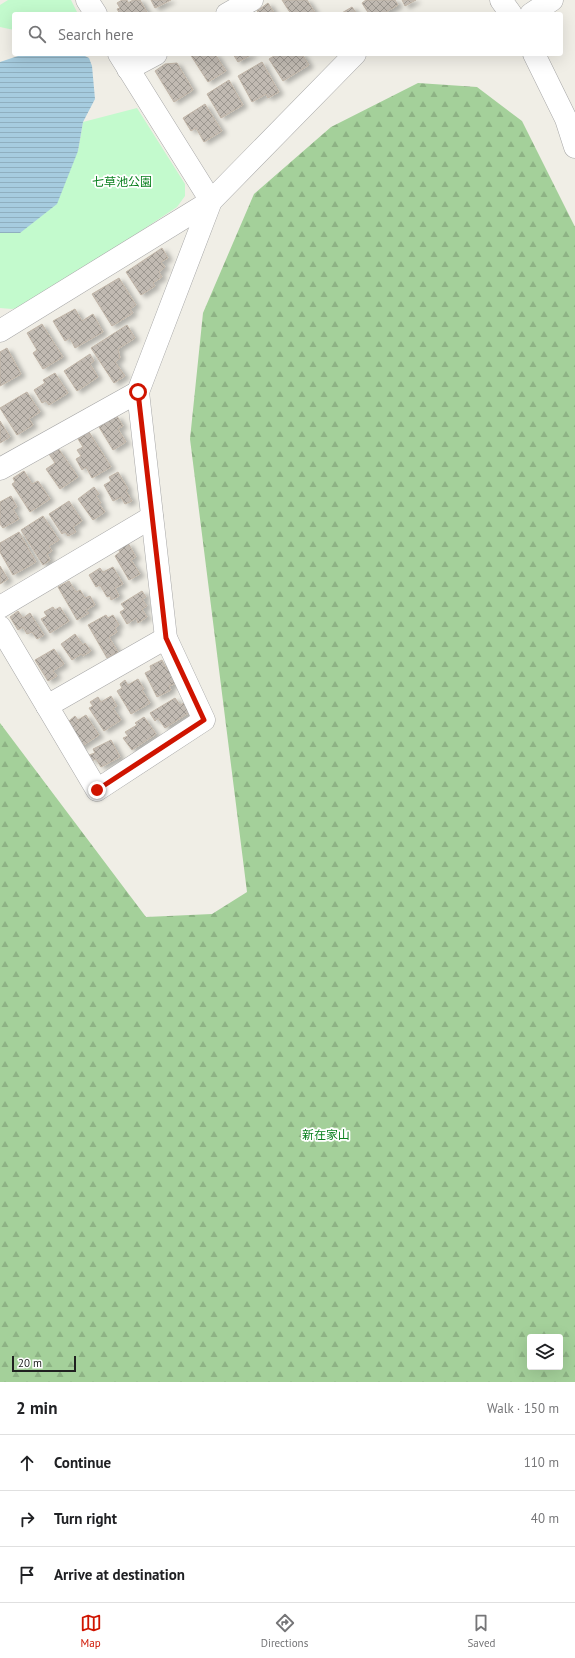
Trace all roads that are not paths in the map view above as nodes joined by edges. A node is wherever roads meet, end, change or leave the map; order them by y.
1 (87, 0) edge
2 (252, 0) edge
3 (501, 0) edge
4 (552, 0) edge
5 (95, 12) edge
6 (231, 12) edge
7 (510, 12) edge
8 (534, 12) edge
9 (148, 56) edge
10 (353, 56) edge
11 (535, 56) edge
12 (124, 62) edge
13 (570, 116) edge
14 (575, 147) edge
15 (211, 201) junction
16 (0, 330) edge
17 (138, 392) junction
18 (0, 469) edge
19 (152, 517) junction
20 (0, 607) edge
21 (0, 627) edge
22 (166, 638) junction
23 (47, 706) junction

1 - 5 street
2 - 6 street
3 - 7 street
4 - 8 street
9 - 12 street
10 - 15 street
11 - 13 street
12 - 15 street
13 - 14 street
15 - 16 street
15 - 17 street
17 - 18 street
17 - 19 street
19 - 20 street
19 - 22 street
21 - 23 street
22 - 23 street
22 - 23 street

